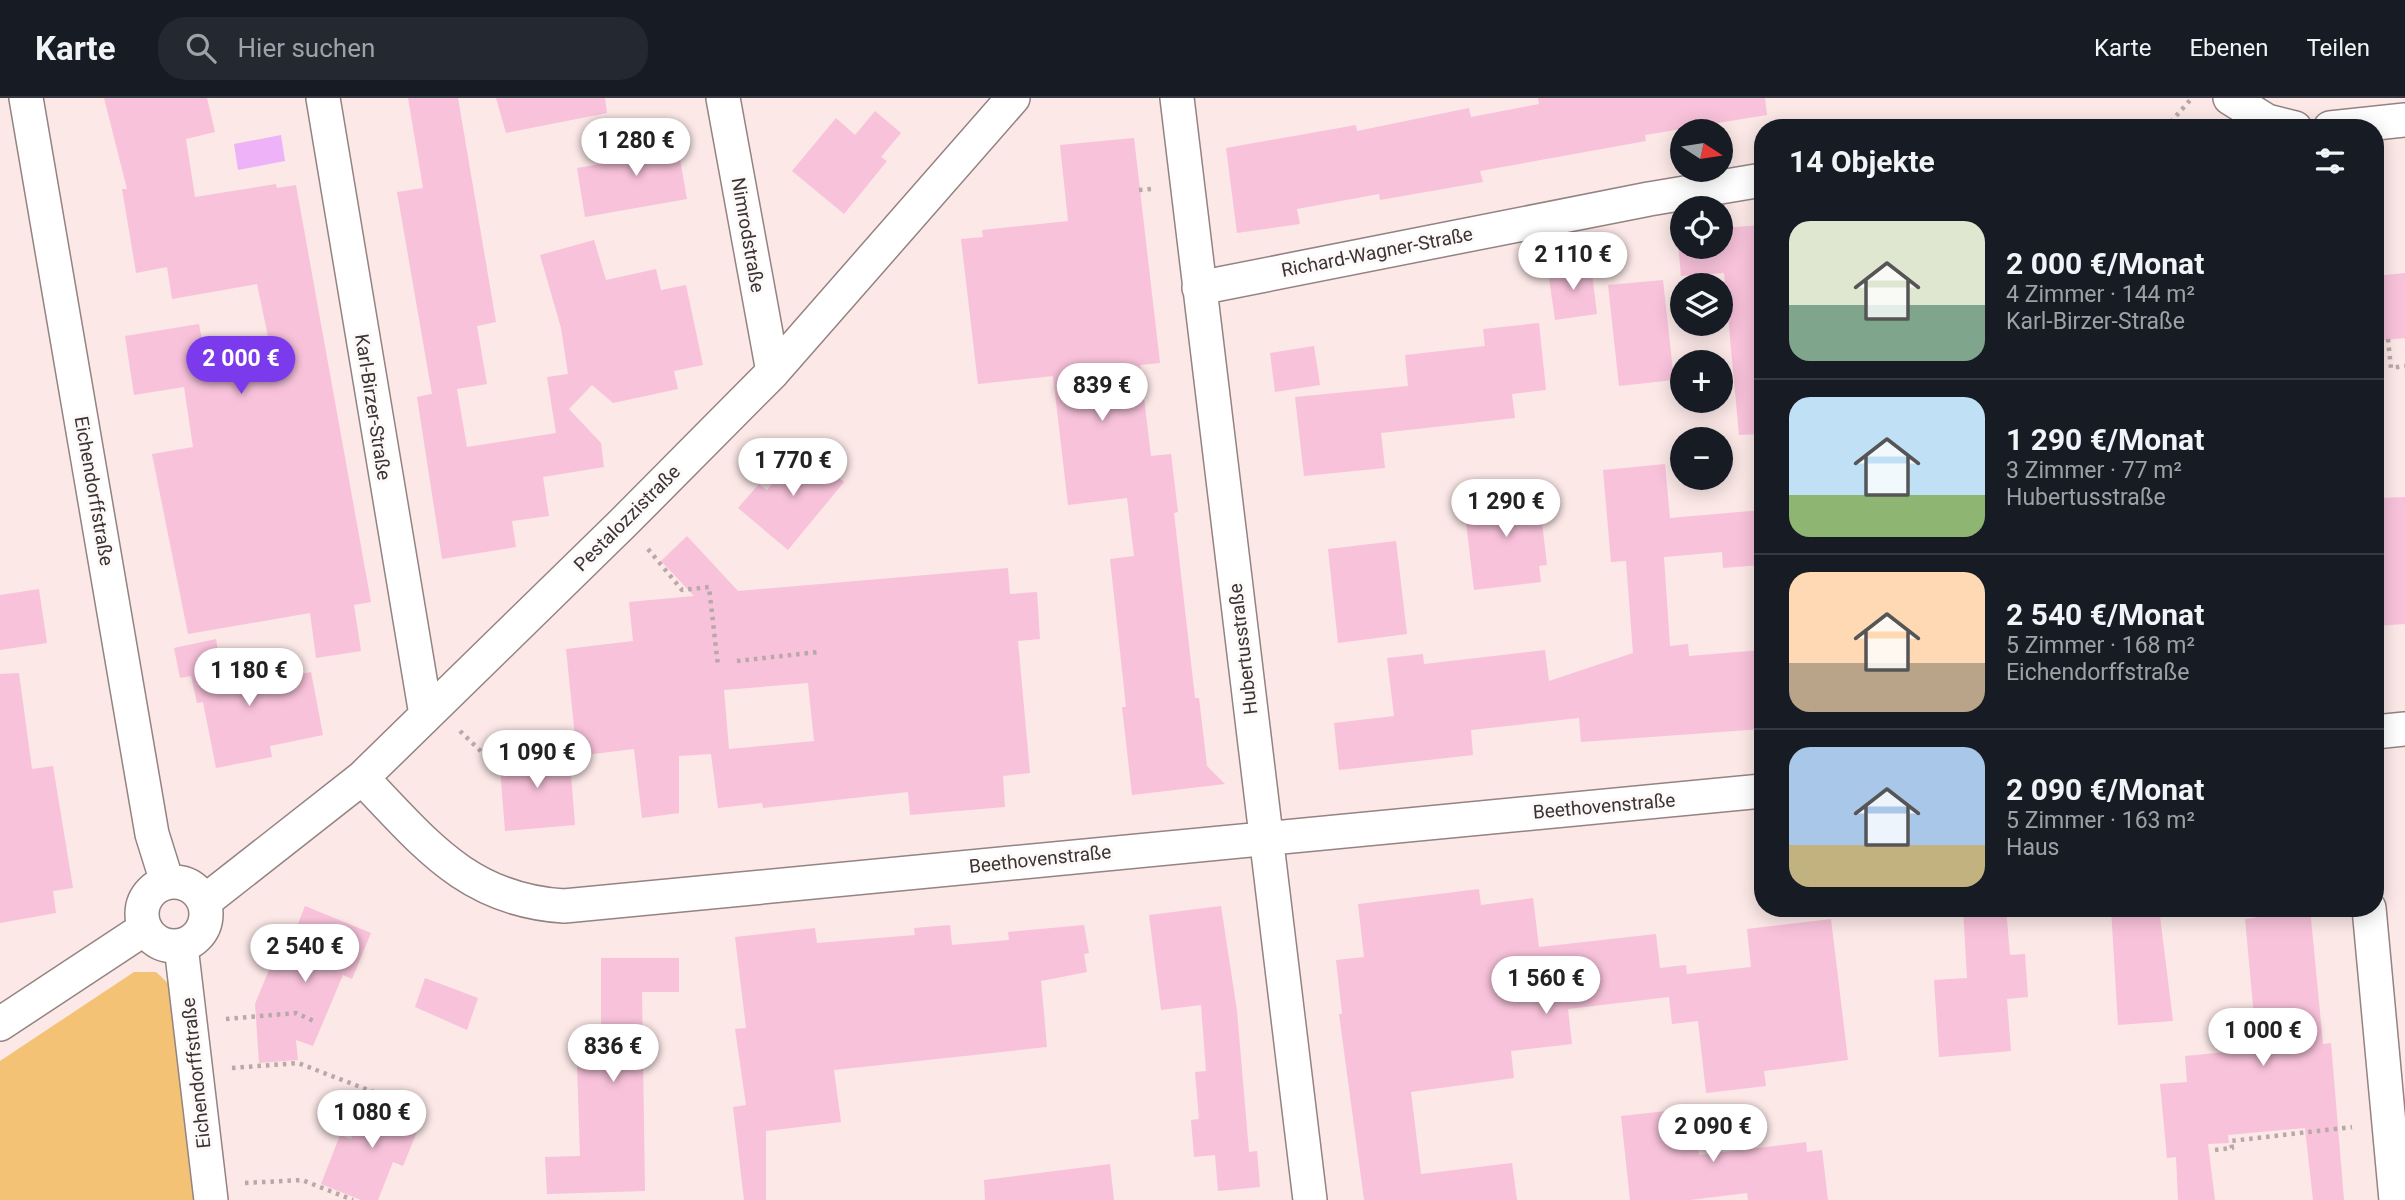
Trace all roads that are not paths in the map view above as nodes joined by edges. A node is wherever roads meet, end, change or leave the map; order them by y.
1 (26, 98) edge
2 (323, 98) edge
3 (723, 98) edge
4 (1013, 98) edge
5 (1177, 98) edge
6 (2230, 98) edge
7 (2264, 119) edge
8 (2405, 120) edge
9 (2384, 122) edge
10 (1754, 181) edge
11 (1199, 288) junction
12 (773, 372) junction
13 (438, 719) junction
14 (2405, 729) edge
15 (2384, 731) edge
16 (362, 778) junction
17 (1754, 792) edge
18 (1266, 837) junction
19 (167, 881) junction
20 (204, 902) junction
21 (2370, 917) edge
22 (144, 929) junction
23 (181, 946) junction
24 (0, 1024) edge
25 (211, 1200) edge
26 (1310, 1200) edge
27 (2396, 1200) edge

1 - 19 street, Eichendorffstraße
2 - 13 street, Karl-Birzer-Straße
3 - 12 street, Nimrodstraße
4 - 12 street, Pestalozzistraße
5 - 11 street, Hubertusstraße
6 - 7 street
8 - 9 street
10 - 11 street, Richard-Wagner-Straße
11 - 18 street, Hubertusstraße
12 - 13 street, Pestalozzistraße
13 - 16 street, Pestalozzistraße
14 - 15 street
16 - 18 street, Beethovenstraße
16 - 20 street, Pestalozzistraße
17 - 18 street, Beethovenstraße
18 - 26 street, Hubertusstraße
19 - 20 street
19 - 22 street
20 - 23 street
21 - 27 street
22 - 23 street
22 - 24 street
23 - 25 street, Eichendorffstraße

